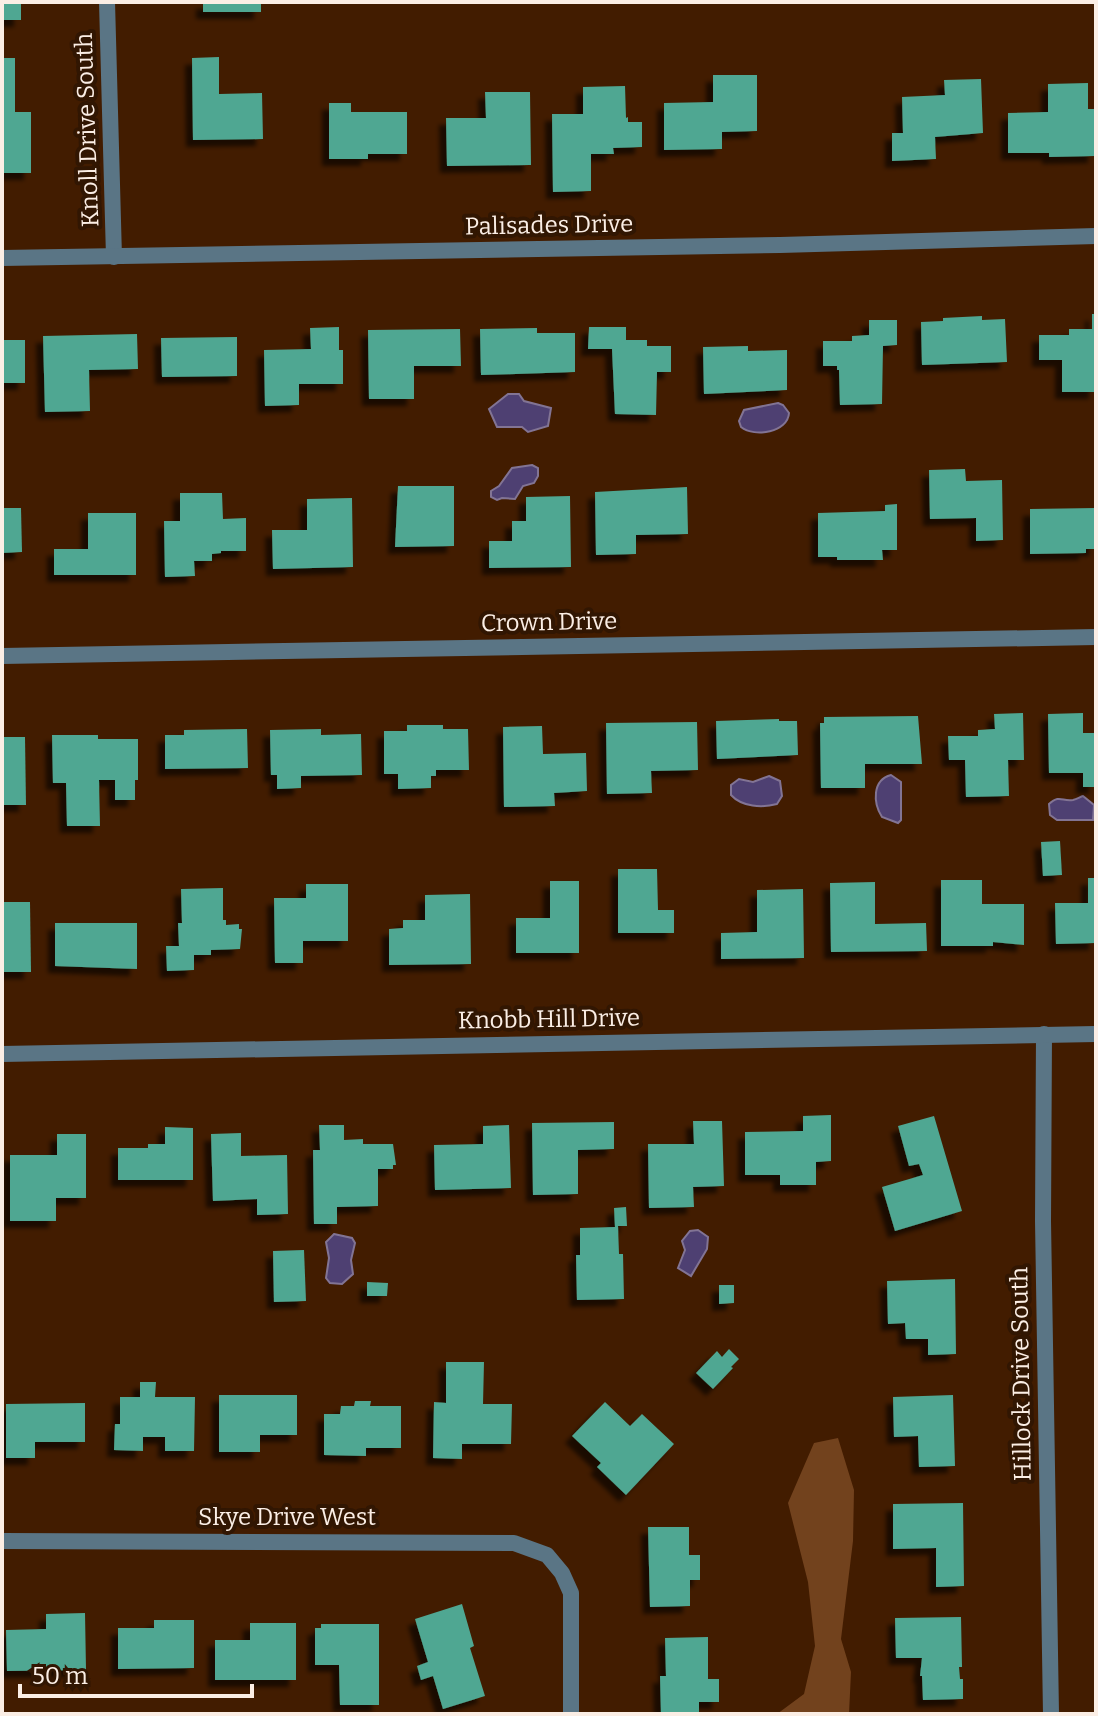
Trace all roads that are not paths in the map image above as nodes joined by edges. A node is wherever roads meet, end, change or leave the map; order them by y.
1 (107, 2) edge
2 (1096, 236) edge
3 (114, 257) junction
4 (2, 258) edge
5 (1096, 637) edge
6 (2, 656) edge
7 (1044, 1034) junction
8 (1096, 1034) edge
9 (2, 1054) edge
10 (2, 1541) edge
11 (571, 1714) edge
12 (1051, 1714) edge

1 - 3 street, Knoll Drive South
2 - 3 street, Palisades Drive
3 - 4 street, Palisades Drive
5 - 6 street, Crown Drive
7 - 8 street, Knobb Hill Drive
7 - 9 street, Knobb Hill Drive
7 - 12 street, Hillock Drive South
10 - 11 street, Skye Drive West

